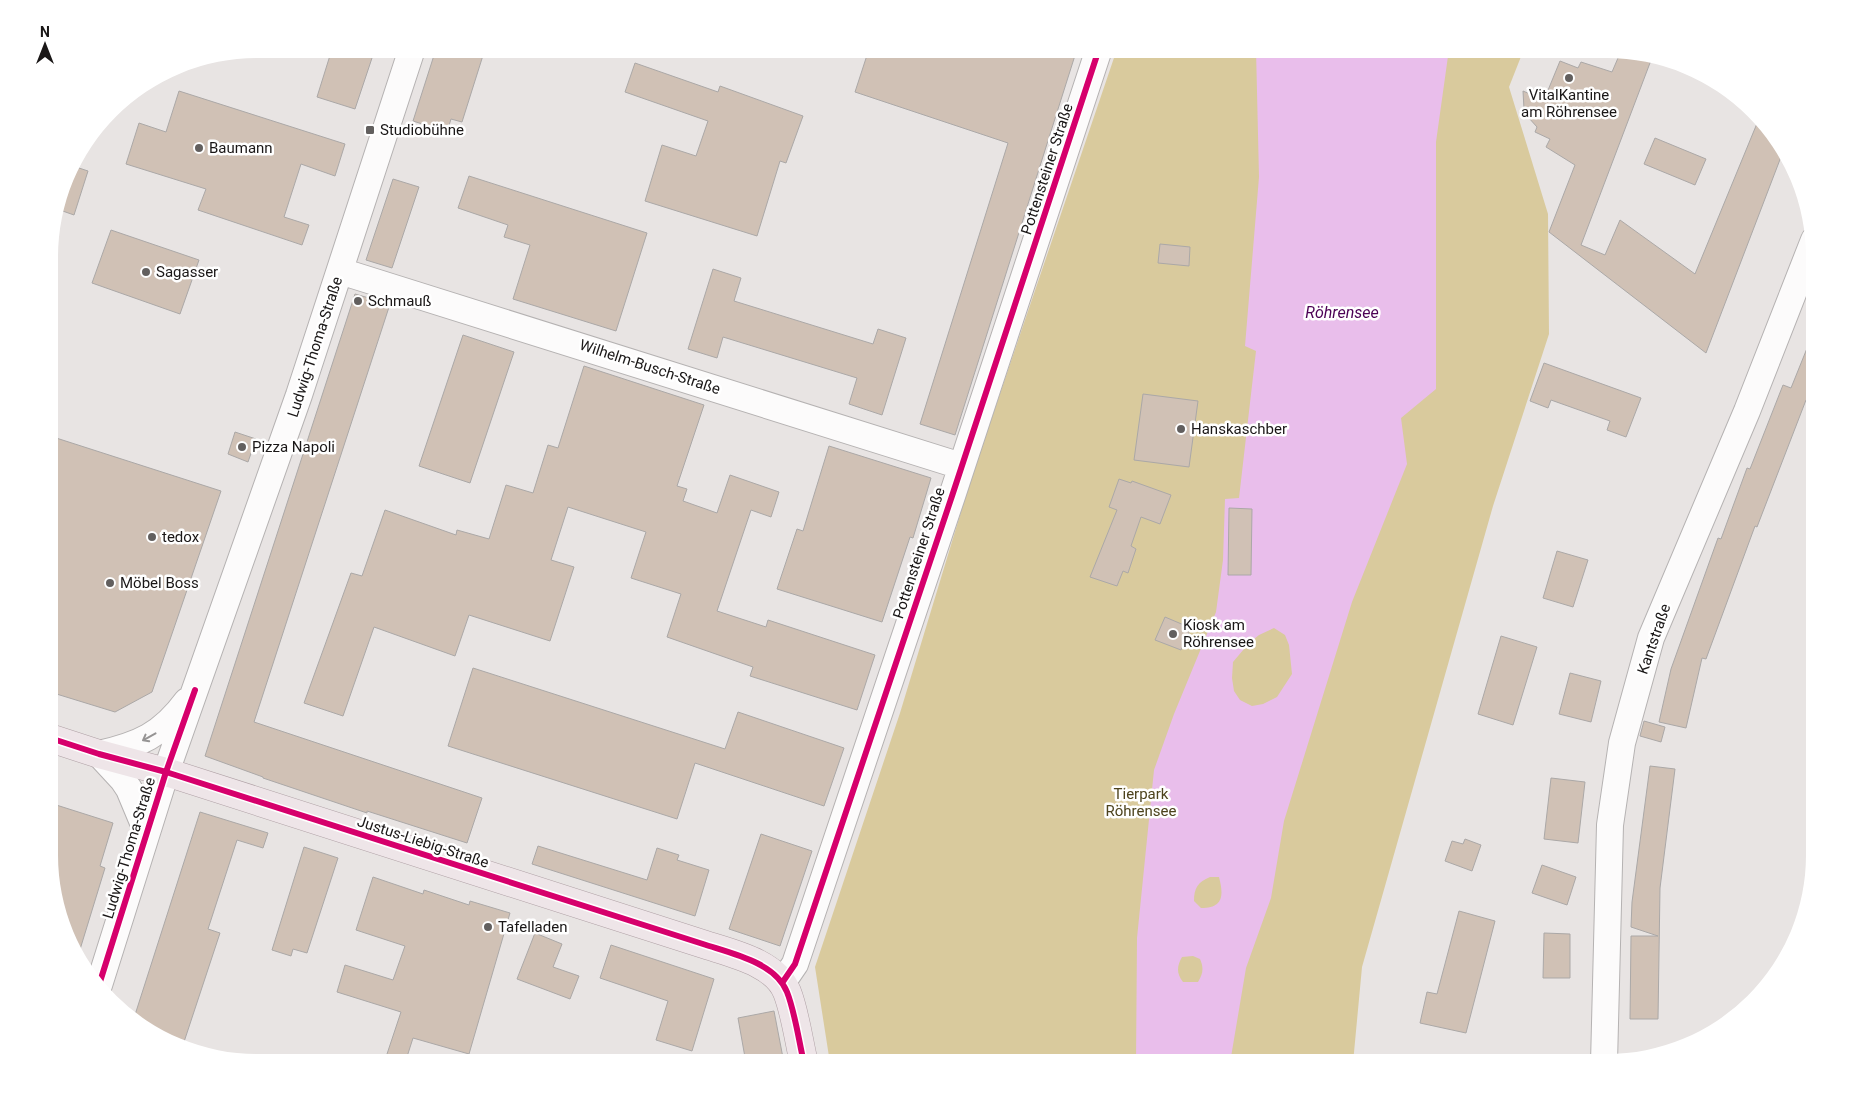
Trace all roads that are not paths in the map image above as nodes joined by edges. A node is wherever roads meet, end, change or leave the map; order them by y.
1 (409, 58) edge
2 (1096, 58) edge
3 (1806, 260) edge
4 (340, 271) junction
5 (961, 466) junction
6 (195, 690) junction
7 (58, 741) edge
8 (99, 754) junction
9 (166, 772) junction
10 (147, 832) junction
11 (101, 979) edge
12 (782, 983) junction
13 (802, 1054) edge
14 (1604, 1054) edge

1 - 4 street, Ludwig-Thoma-Straße
2 - 5 street, Pottensteiner Straße
3 - 14 street, Kantstraße
4 - 5 street, Wilhelm-Busch-Straße
4 - 6 street, Ludwig-Thoma-Straße
5 - 12 street, Pottensteiner Straße
6 -> 8 street
6 - 9 street, Ludwig-Thoma-Straße
7 - 8 main road, Justus-Liebig-Straße
8 - 9 main road, Justus-Liebig-Straße
8 - 10 street
9 - 10 street, Ludwig-Thoma-Straße
9 - 12 main road, Justus-Liebig-Straße
10 - 11 street, Ludwig-Thoma-Straße
12 - 13 main road

